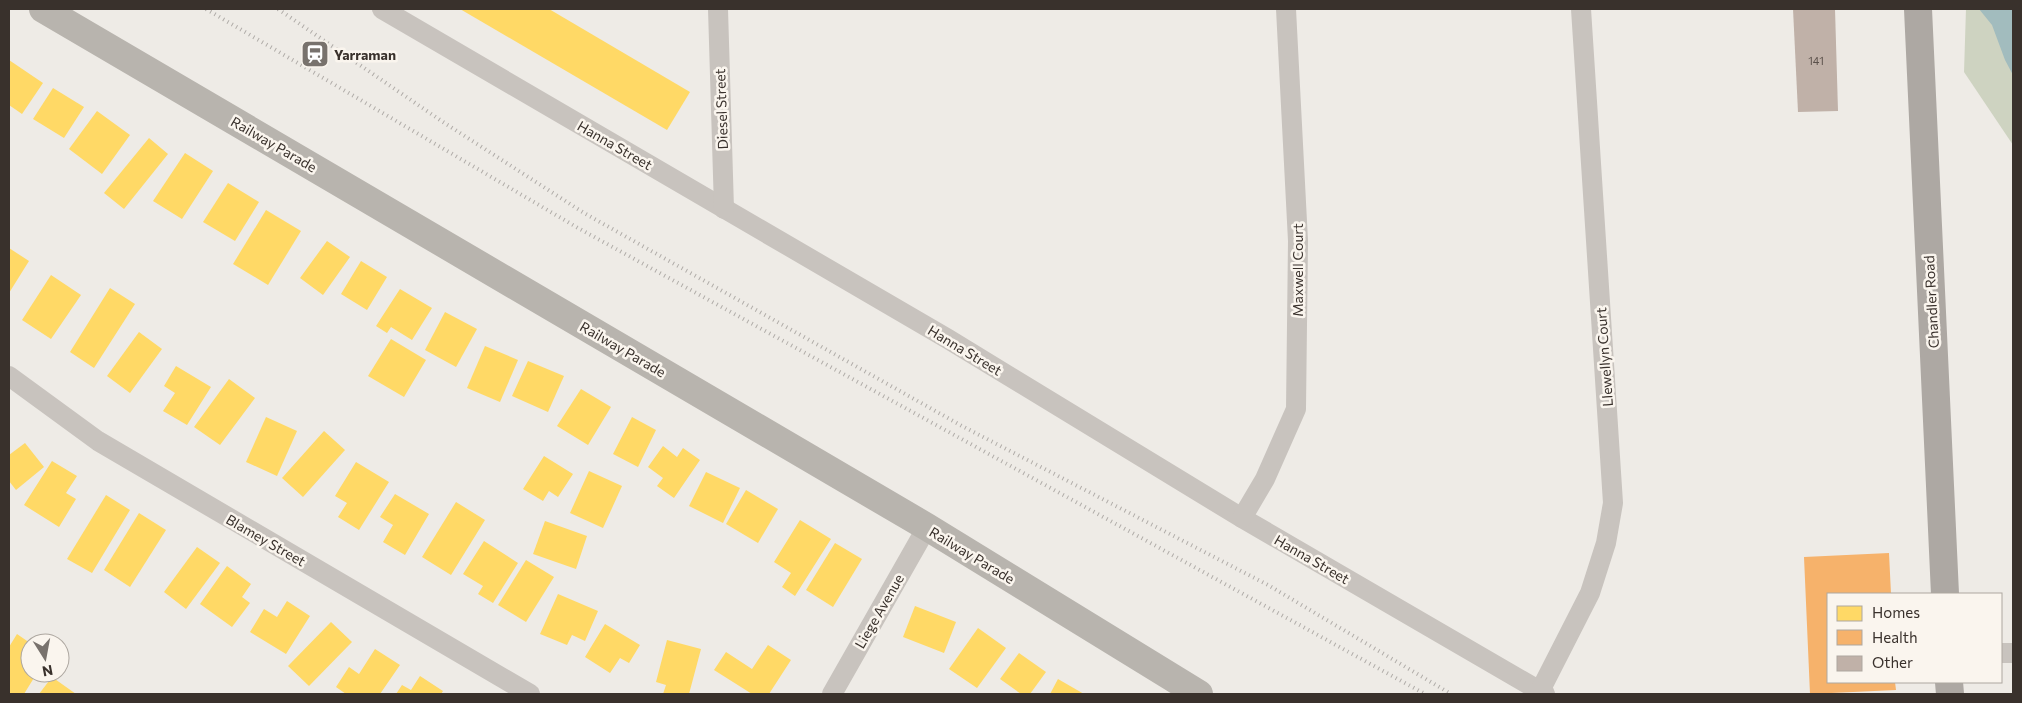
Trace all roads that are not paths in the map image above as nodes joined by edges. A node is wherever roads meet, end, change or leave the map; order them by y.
1 (43, 9) edge
2 (382, 9) edge
3 (718, 9) edge
4 (1286, 9) edge
5 (1580, 9) edge
6 (1918, 9) edge
7 (415, 17) edge
8 (724, 209) junction
9 (9, 376) edge
10 (1242, 518) junction
11 (927, 527) junction
12 (1945, 593) edge
13 (1543, 693) edge
14 (530, 694) edge
15 (832, 694) edge
16 (1200, 694) edge

1 - 11 main road, Railway Parade
2 - 7 street, Hanna Street
3 - 8 street, Diesel Street
4 - 10 street, Maxwell Court
5 - 13 street, Llewellyn Court
6 - 12 main road, Chandler Road
7 - 8 street, Hanna Street
8 - 10 street, Hanna Street
9 - 14 street, Blamey Street
10 - 13 street, Hanna Street
11 - 15 street, Liege Avenue
11 - 16 main road, Railway Parade

